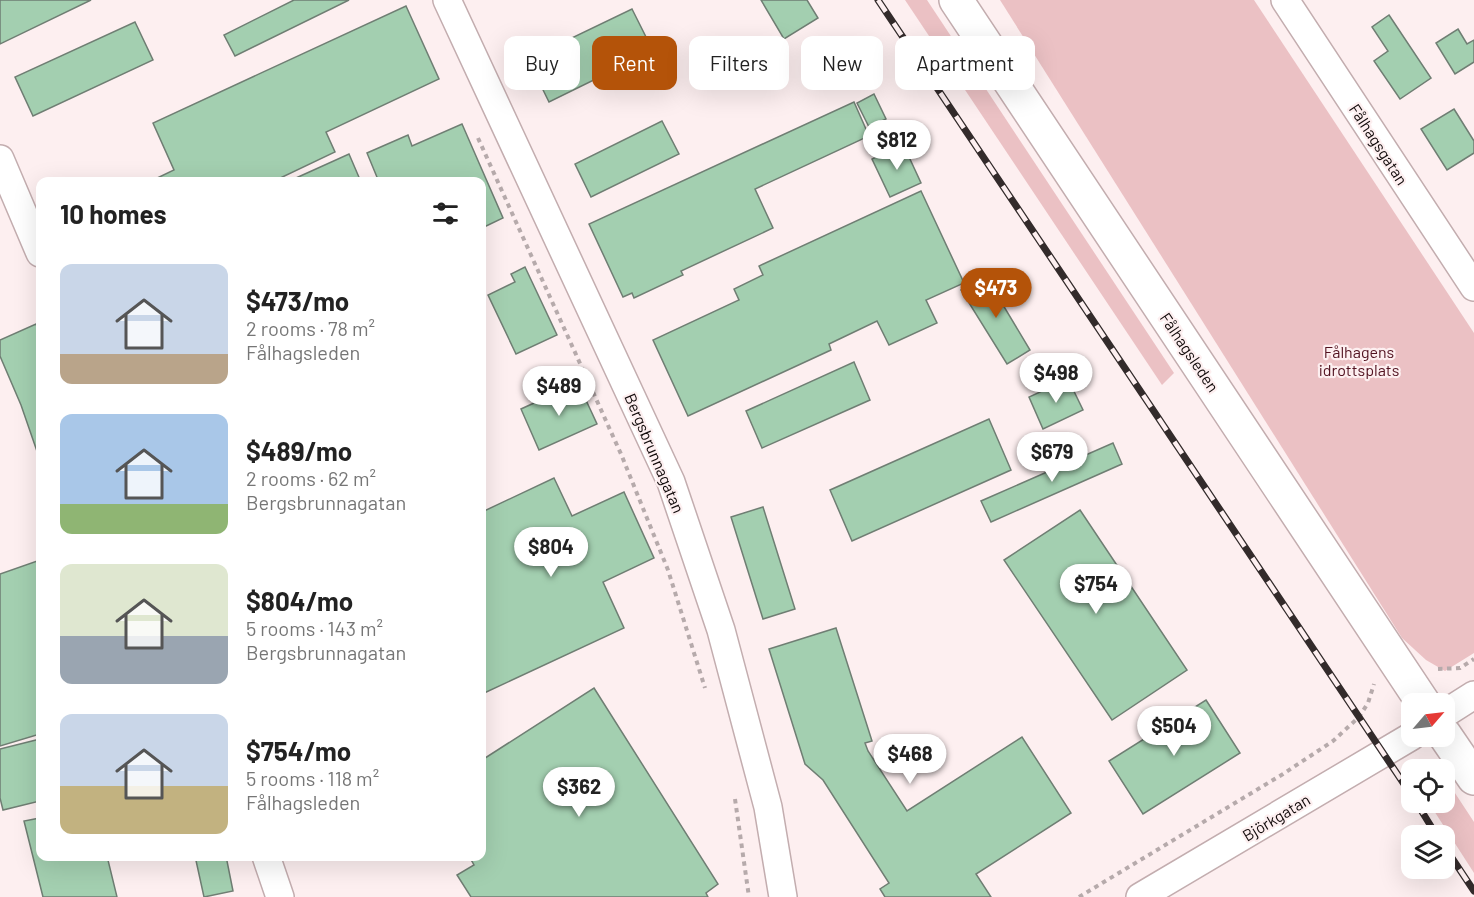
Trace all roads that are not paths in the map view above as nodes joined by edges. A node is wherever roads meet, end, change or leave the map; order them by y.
1 (447, 0) edge
2 (956, 0) edge
3 (1285, 0) edge
4 (0, 159) edge
5 (36, 244) edge
6 (1474, 287) edge
7 (1417, 693) edge
8 (1474, 695) edge
9 (1455, 707) edge
10 (1401, 743) edge
11 (1453, 747) edge
12 (1474, 778) edge
13 (268, 861) edge
14 (280, 897) edge
15 (783, 897) edge
16 (1140, 897) edge

1 - 15 street, Bergsbrunnagatan
2 - 7 main road, Fålhagsleden
3 - 6 street, Fålhagsgatan
4 - 5 street
8 - 9 street
10 - 16 street, Björkgatan
11 - 12 main road
13 - 14 street

